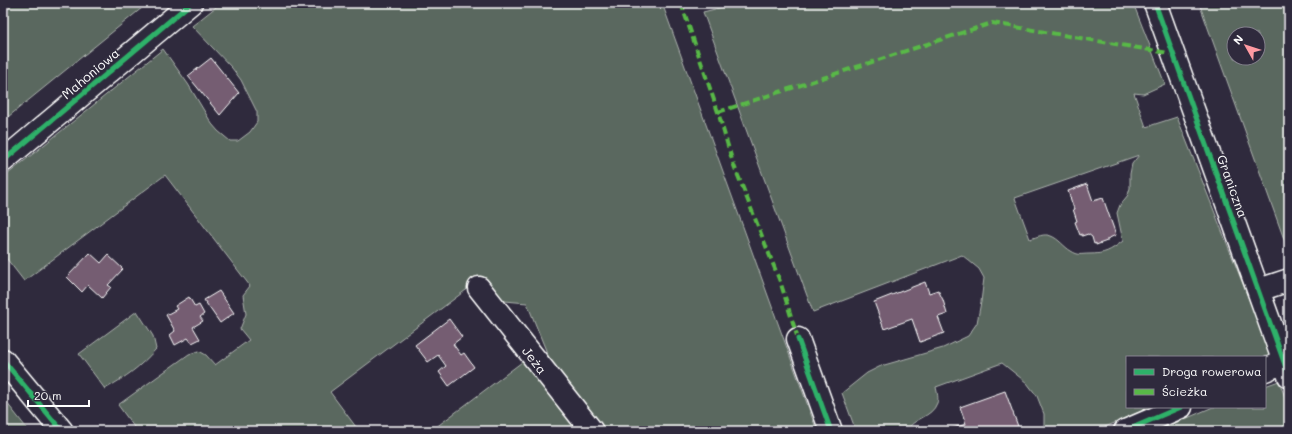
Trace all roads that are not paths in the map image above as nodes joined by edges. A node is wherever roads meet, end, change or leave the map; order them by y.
1 (191, 3) edge
2 (1155, 3) edge
3 (3, 161) edge
4 (1289, 280) edge
5 (479, 288) dead end
6 (1259, 290) junction
7 (798, 339) dead end
8 (3, 360) edge
9 (1279, 370) edge
10 (1179, 408) edge
11 (62, 431) edge
12 (592, 431) edge
13 (831, 431) edge
14 (1126, 431) edge

1 - 3 street, Mahoniowa
2 - 6 street, Graniczna
4 - 6 street
5 - 12 street, Jeża
6 - 9 street, Graniczna
7 - 13 street
8 - 11 street
10 - 14 street

